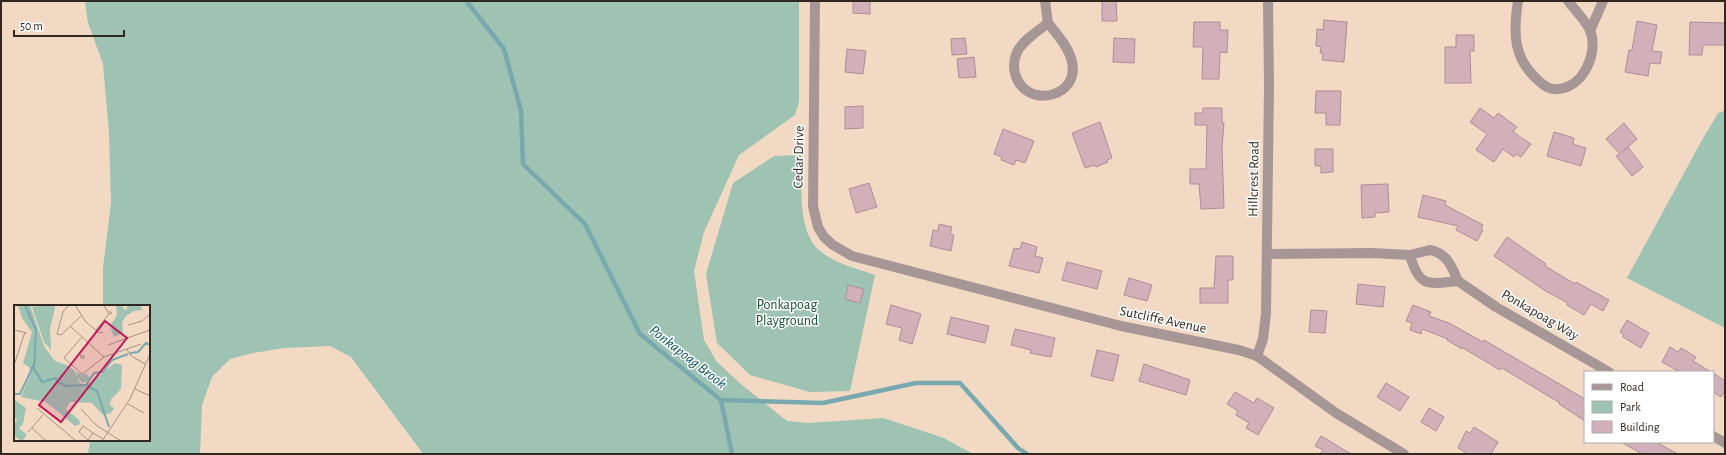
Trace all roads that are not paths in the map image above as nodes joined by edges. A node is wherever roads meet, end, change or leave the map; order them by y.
1 (815, 1) edge
2 (1045, 1) edge
3 (1268, 1) edge
4 (1518, 1) edge
5 (1568, 1) edge
6 (1603, 1) edge
7 (1048, 23) junction
8 (1590, 31) junction
9 (1267, 254) junction
10 (1410, 255) junction
11 (891, 267) joint
12 (1458, 281) junction
13 (1257, 356) junction
14 (1607, 371) edge
15 (1714, 437) edge
16 (1725, 443) edge
17 (1404, 454) edge

1 - 11 street, Cedar Drive
2 - 7 street
3 - 9 street, Hillcrest Road
4 - 8 street
5 - 8 street
6 - 8 street
7 - 7 street
9 - 10 street
9 - 13 street, Hillcrest Road
10 - 12 street
10 - 12 street
11 - 13 street, Sutcliffe Avenue
12 - 14 street, Ponkapoag Way
13 - 17 street, Sutcliffe Avenue
15 - 16 street

